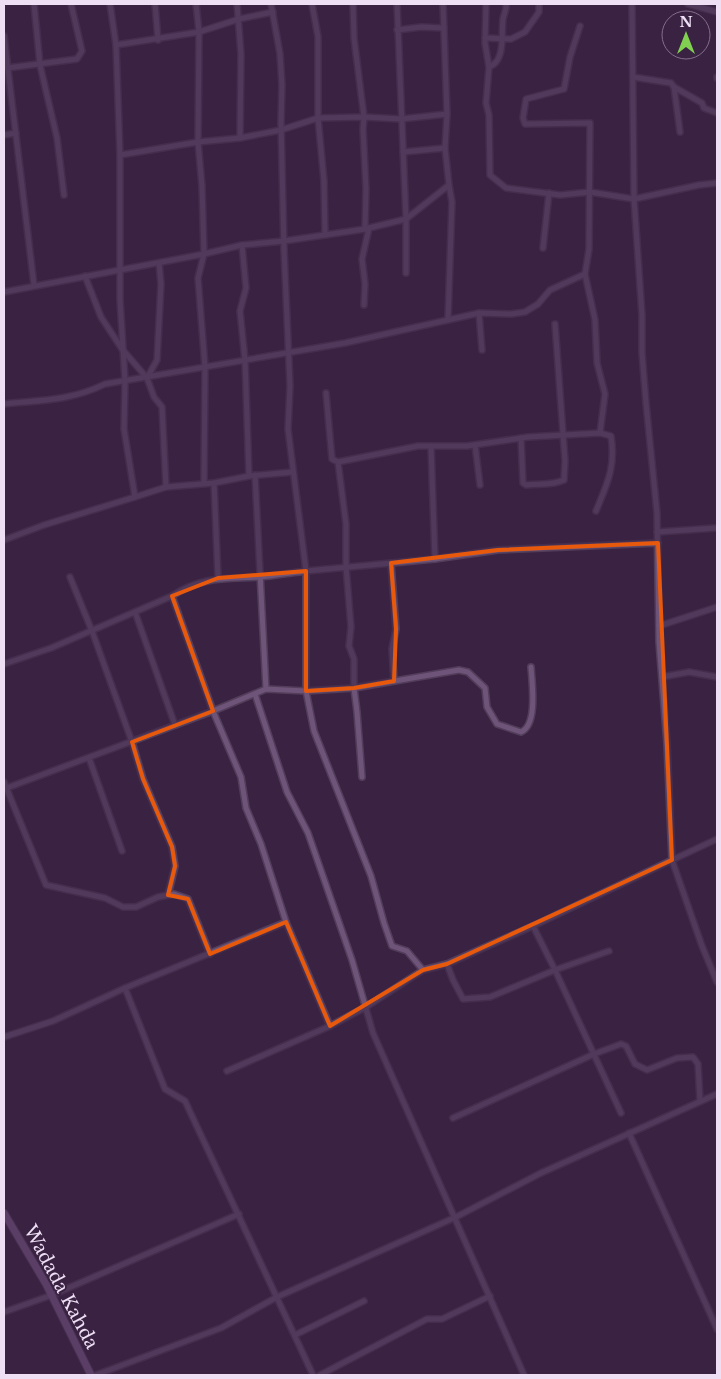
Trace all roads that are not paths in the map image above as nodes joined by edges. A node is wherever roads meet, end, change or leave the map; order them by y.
1 (34, 4) edge
2 (71, 4) edge
3 (110, 4) edge
4 (155, 4) edge
5 (196, 4) edge
6 (237, 4) edge
7 (272, 4) edge
8 (312, 4) edge
9 (353, 4) edge
10 (397, 4) edge
11 (443, 4) edge
12 (486, 4) edge
13 (506, 4) edge
14 (539, 4) edge
15 (632, 4) edge
16 (688, 4) edge
17 (273, 12) junction
18 (717, 12) edge
19 (238, 19) junction
20 (580, 26) dead end
21 (444, 28) junction
22 (397, 30) junction
23 (199, 32) junction
24 (4, 36) edge
25 (485, 38) junction
26 (502, 38) junction
27 (158, 40) junction
28 (116, 45) junction
29 (40, 65) junction
30 (489, 67) junction
31 (7, 68) junction
32 (633, 77) junction
33 (674, 87) junction
34 (717, 112) edge
35 (447, 114) junction
36 (364, 117) junction
37 (318, 118) junction
38 (401, 119) junction
39 (281, 130) junction
40 (680, 132) dead end
41 (16, 133) junction
42 (4, 135) edge
43 (240, 138) junction
44 (198, 142) junction
45 (446, 148) junction
46 (403, 152) junction
47 (120, 156) junction
48 (717, 183) edge
49 (449, 185) junction
50 (590, 192) junction
51 (549, 193) junction
52 (64, 195) dead end
53 (634, 199) junction
54 (406, 219) junction
55 (367, 228) junction
56 (324, 234) junction
57 (284, 241) junction
58 (242, 245) junction
59 (543, 248) dead end
60 (204, 254) junction
61 (158, 263) junction
62 (121, 270) junction
63 (406, 273) dead end
64 (585, 274) junction
65 (85, 276) junction
66 (34, 285) junction
67 (4, 292) edge
68 (364, 305) dead end
69 (479, 313) junction
70 (448, 319) junction
71 (555, 324) dead end
72 (122, 349) junction
73 (482, 350) dead end
74 (288, 353) junction
75 (245, 360) junction
76 (205, 367) junction
77 (147, 378) junction
78 (125, 381) junction
79 (326, 393) dead end
80 (4, 404) edge
81 (600, 433) junction
82 (563, 436) junction
83 (521, 438) junction
84 (475, 445) junction
85 (431, 446) junction
86 (338, 462) junction
87 (293, 472) junction
88 (252, 476) junction
89 (214, 483) junction
90 (204, 484) junction
91 (480, 484) dead end
92 (166, 486) junction
93 (134, 497) junction
94 (596, 511) dead end
95 (716, 528) edge
96 (657, 532) junction
97 (4, 540) edge
98 (658, 543) junction
99 (435, 559) junction
100 (391, 563) junction
101 (346, 567) junction
102 (306, 571) junction
103 (70, 577) dead end
104 (260, 577) junction
105 (218, 578) junction
106 (172, 596) junction
107 (717, 607) edge
108 (135, 612) junction
109 (659, 626) junction
110 (92, 631) junction
111 (4, 664) edge
112 (531, 667) dead end
113 (662, 677) junction
114 (717, 677) edge
115 (394, 682) junction
116 (354, 688) junction
117 (266, 689) junction
118 (306, 691) junction
119 (255, 694) junction
120 (213, 711) junction
121 (175, 726) junction
122 (132, 742) junction
123 (89, 758) junction
124 (362, 777) dead end
125 (4, 782) edge
126 (5, 789) edge
127 (717, 840) edge
128 (122, 851) dead end
129 (672, 860) junction
130 (168, 895) junction
131 (286, 922) junction
132 (533, 926) junction
133 (609, 951) dead end
134 (210, 954) junction
135 (447, 964) junction
136 (423, 970) junction
137 (555, 970) junction
138 (717, 982) edge
139 (124, 988) junction
140 (366, 1007) junction
141 (330, 1026) junction
142 (4, 1037) edge
143 (594, 1054) junction
144 (227, 1071) dead end
145 (717, 1094) edge
146 (700, 1101) junction
147 (621, 1113) dead end
148 (453, 1118) dead end
149 (629, 1133) junction
150 (4, 1213) edge
151 (238, 1214) junction
152 (456, 1217) junction
153 (52, 1295) junction
154 (490, 1296) junction
155 (277, 1297) junction
156 (364, 1301) dead end
157 (4, 1312) edge
158 (717, 1329) edge
159 (295, 1335) junction
160 (91, 1375) edge
161 (96, 1375) edge
162 (313, 1375) edge
163 (320, 1375) edge
164 (524, 1375) edge

1 - 29 street
2 - 29 street
3 - 28 street
4 - 27 street
5 - 23 street
6 - 19 street
7 - 17 street
8 - 37 street
9 - 36 street
10 - 22 street
11 - 21 street
12 - 25 street
13 - 26 street
14 - 26 street
15 - 32 street
16 - 18 street
17 - 19 street
17 - 39 street
19 - 23 street
19 - 43 street
20 - 50 street
21 - 22 street
21 - 35 street
22 - 38 street
23 - 27 street
23 - 44 street
24 - 31 street
25 - 26 street
25 - 30 street
26 - 30 street
27 - 28 street
28 - 47 street
29 - 31 street
29 - 52 street
30 - 51 street
31 - 41 street
32 - 33 street
32 - 53 street
33 - 34 street
33 - 40 street
35 - 38 street
35 - 45 street
36 - 37 street
36 - 38 street
36 - 55 street
37 - 39 street
37 - 56 street
38 - 46 street
39 - 43 street
39 - 57 street
41 - 42 street
41 - 66 street
43 - 44 street
44 - 47 street
44 - 60 street
45 - 46 street
45 - 49 street
46 - 54 street
47 - 62 street
48 - 53 street
49 - 54 street
49 - 70 street
50 - 51 street
50 - 53 street
50 - 64 street
51 - 59 street
53 - 96 street
54 - 55 street
54 - 63 street
55 - 56 street
55 - 68 street
56 - 57 street
57 - 58 street
57 - 74 street
58 - 60 street
58 - 75 street
60 - 61 street
60 - 76 street
61 - 62 street
61 - 77 street
62 - 65 street
62 - 72 street
64 - 69 street
64 - 81 street
65 - 66 street
65 - 72 street
66 - 67 street
69 - 70 street
69 - 73 street
70 - 74 street
71 - 82 street
72 - 77 street
72 - 78 street
74 - 75 street
74 - 87 street
75 - 76 street
75 - 88 street
76 - 77 street
76 - 90 street
77 - 78 street
77 - 92 street
78 - 80 street
78 - 93 street
79 - 86 street
81 - 82 street
81 - 94 street
82 - 83 street
82 - 83 street
83 - 84 street
84 - 85 street
84 - 91 street
85 - 86 street
85 - 99 street
86 - 101 street
87 - 88 street
87 - 102 street
88 - 89 street
88 - 104 street
89 - 90 street
89 - 105 street
90 - 92 street
92 - 93 street
93 - 97 street
95 - 96 street
96 - 98 street
98 - 99 street
98 - 109 street
99 - 100 street
100 - 101 street
100 - 115 street
101 - 102 street
101 - 116 street
102 - 104 street
102 - 118 street
103 - 110 street
104 - 105 street
104 - 117 street
105 - 106 street
106 - 108 street
106 - 120 street
107 - 109 street
108 - 110 street
108 - 121 street
109 - 113 street
110 - 111 street
110 - 122 street
112 - 115 street
113 - 114 street
113 - 129 street
115 - 116 street
116 - 118 street
116 - 124 street
117 - 118 street
117 - 119 street
118 - 136 street
119 - 120 street
119 - 140 street
120 - 121 street
120 - 131 street
121 - 122 street
122 - 123 street
122 - 130 street
123 - 126 street
123 - 128 street
125 - 126 street
126 - 130 street
127 - 129 street
129 - 132 street
129 - 138 street
130 - 134 street
131 - 134 street
131 - 141 street
132 - 135 street
132 - 137 street
133 - 137 street
134 - 139 street
135 - 136 street
135 - 137 street
136 - 140 street
137 - 143 street
139 - 142 street
139 - 151 street
140 - 141 street
140 - 152 street
141 - 144 street
143 - 146 street
143 - 147 street
143 - 148 street
145 - 146 street
146 - 149 street
149 - 152 street
149 - 158 street
150 - 153 main road, Wadada Kahda
151 - 153 street
151 - 155 street
152 - 154 street
152 - 155 street
153 - 157 street
153 - 160 main road, Wadada Kahda
154 - 163 street
154 - 164 street
155 - 159 street
155 - 161 street
156 - 159 street
159 - 162 street

